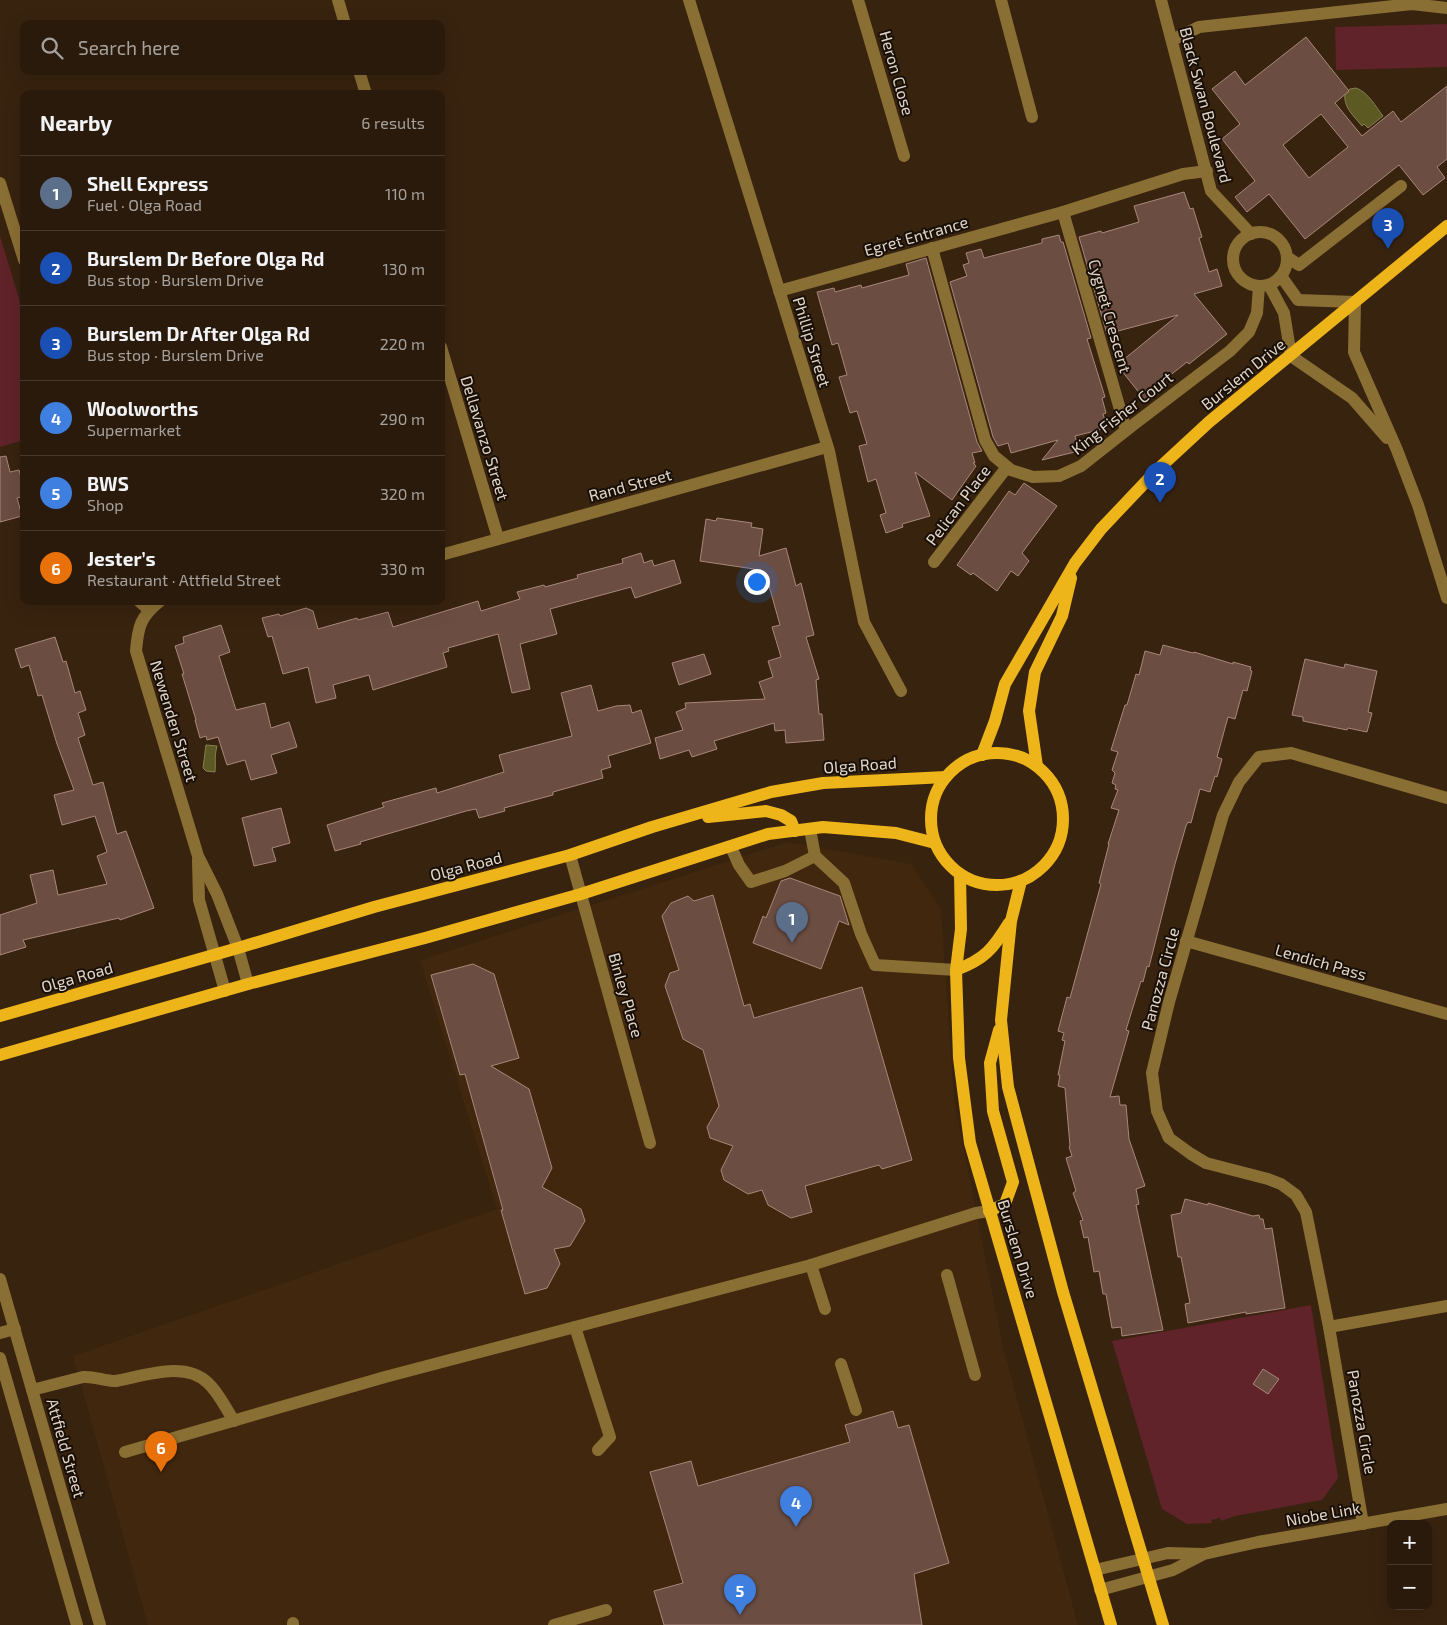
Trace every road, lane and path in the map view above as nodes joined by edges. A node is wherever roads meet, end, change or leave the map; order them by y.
1 (338, 0) edge
2 (689, 0) edge
3 (858, 0) edge
4 (1001, 0) edge
5 (1161, 0) edge
6 (1447, 8) edge
7 (344, 20) edge
8 (1172, 40) junction
9 (360, 75) edge
10 (365, 90) edge
11 (1032, 117) dead end
12 (904, 156) dead end
13 (1207, 171) junction
14 (0, 183) edge
15 (1401, 186) dead end
16 (1063, 212) junction
17 (1447, 226) edge
18 (1250, 234) junction
19 (20, 247) edge
20 (932, 248) junction
21 (1287, 257) junction
22 (1281, 276) junction
23 (1264, 285) junction
24 (779, 291) junction
25 (1355, 302) junction
26 (1291, 356) junction
27 (445, 360) edge
28 (1126, 430) junction
29 (827, 447) junction
30 (1397, 450) junction
31 (1007, 467) junction
32 (498, 538) junction
33 (445, 554) edge
34 (934, 562) dead end
35 (1075, 563) junction
36 (1447, 598) edge
37 (143, 605) edge
38 (155, 605) edge
39 (149, 610) junction
40 (901, 691) dead end
41 (982, 755) junction
42 (1036, 766) junction
43 (946, 777) junction
44 (1447, 798) edge
45 (652, 826) junction
46 (810, 829) junction
47 (795, 831) junction
48 (935, 842) junction
49 (731, 847) junction
50 (570, 855) junction
51 (198, 856) junction
52 (815, 856) junction
53 (960, 874) junction
54 (1021, 881) junction
55 (581, 894) junction
56 (1011, 921) junction
57 (1186, 941) junction
58 (238, 948) junction
59 (214, 954) junction
60 (956, 970) junction
61 (248, 984) junction
62 (225, 991) junction
63 (1447, 1014) edge
64 (0, 1016) edge
65 (1001, 1020) junction
66 (0, 1055) edge
67 (650, 1143) dead end
68 (989, 1211) junction
69 (811, 1264) junction
70 (947, 1275) dead end
71 (0, 1279) edge
72 (1447, 1306) edge
73 (825, 1309) dead end
74 (575, 1327) junction
75 (1329, 1327) junction
76 (15, 1329) junction
77 (0, 1334) edge
78 (0, 1358) edge
79 (841, 1364) dead end
80 (975, 1375) dead end
81 (32, 1390) junction
82 (856, 1410) dead end
83 (234, 1421) junction
84 (598, 1450) dead end
85 (125, 1452) dead end
86 (1447, 1509) edge
87 (1363, 1524) junction
88 (1204, 1554) junction
89 (1144, 1560) junction
90 (1095, 1570) junction
91 (1149, 1576) junction
92 (1100, 1590) junction
93 (606, 1610) dead end
94 (77, 1625) edge
95 (100, 1625) edge
96 (554, 1625) edge
97 (1110, 1625) edge
98 (1163, 1625) edge

1 - 7 street
2 - 24 street, Phillip Street
3 - 12 street, Heron Close
4 - 11 street
5 - 8 street, Black Swan Boulevard
6 - 8 street
8 - 13 street, Black Swan Boulevard
9 - 10 street
13 - 16 street, Egret Entrance
13 - 18 street, Black Swan Boulevard
14 - 19 street
15 - 21 street
16 - 20 street, Egret Entrance
16 - 28 street, Cygnet Crescent
17 - 25 main road, Burslem Drive
18 - 21 street
18 - 23 street
20 - 24 street, Egret Entrance
20 - 31 street, King Fisher Court
21 - 22 street
22 - 23 street
22 - 25 street
23 - 26 street
23 - 28 street, King Fisher Court
24 - 29 street, Phillip Street
25 - 26 main road, Burslem Drive
25 - 30 street
26 - 30 street
26 - 35 main road, Burslem Drive
27 - 32 street, Dellavanzo Street
28 - 31 street, King Fisher Court
29 - 32 street, Rand Street
29 - 40 street, Phillip Street
30 - 36 street
31 - 34 street, Pelican Place
32 - 33 street, Rand Street
35 - 41 main road, Burslem Drive
35 - 42 main road, Burslem Drive
37 - 39 street
38 - 39 street
39 - 51 street, Newenden Street
41 - 42 main road
41 - 43 main road
42 - 54 main road
43 - 45 main road, Olga Road
43 - 48 main road
44 - 57 street, Panozza Circle
45 - 47 main road
45 - 50 main road, Olga Road
46 - 47 main road
46 - 48 main road
46 - 52 street
47 - 49 main road
48 - 53 main road
49 - 52 street
49 - 55 main road
50 - 55 street, Binley Place
50 - 58 main road, Olga Road
51 - 58 street, Newenden Street
51 - 59 street, Newenden Street
52 - 60 street
53 - 54 main road
53 - 60 main road, Burslem Drive
54 - 56 main road, Burslem Drive
55 - 61 main road
55 - 67 street, Binley Place
56 - 60 main road
56 - 65 main road, Burslem Drive
57 - 63 street, Lendich Pass
57 - 75 street, Panozza Circle
58 - 59 main road, Olga Road
58 - 61 street, Newenden Street
59 - 62 street, Newenden Street
59 - 64 main road, Olga Road
60 - 68 main road, Burslem Drive
61 - 62 main road
62 - 66 main road
65 - 68 main road
65 - 89 main road, Burslem Drive
68 - 69 street
68 - 90 main road, Burslem Drive
69 - 73 street
69 - 74 street
70 - 80 street
71 - 76 street, Attfield Street
72 - 75 street
74 - 83 street
74 - 84 street
75 - 87 street, Panozza Circle
76 - 77 street
76 - 81 street, Attfield Street
78 - 94 street
79 - 82 street
81 - 83 street
81 - 95 street, Attfield Street
83 - 85 street
86 - 87 street, Niobe Link
87 - 88 street, Niobe Link
88 - 89 street, Niobe Link
88 - 91 street, Niobe Link
89 - 90 street, Niobe Link
89 - 91 main road, Burslem Drive
90 - 92 main road, Burslem Drive
91 - 92 street, Niobe Link
91 - 98 main road, Burslem Drive
92 - 97 main road, Burslem Drive
93 - 96 street

